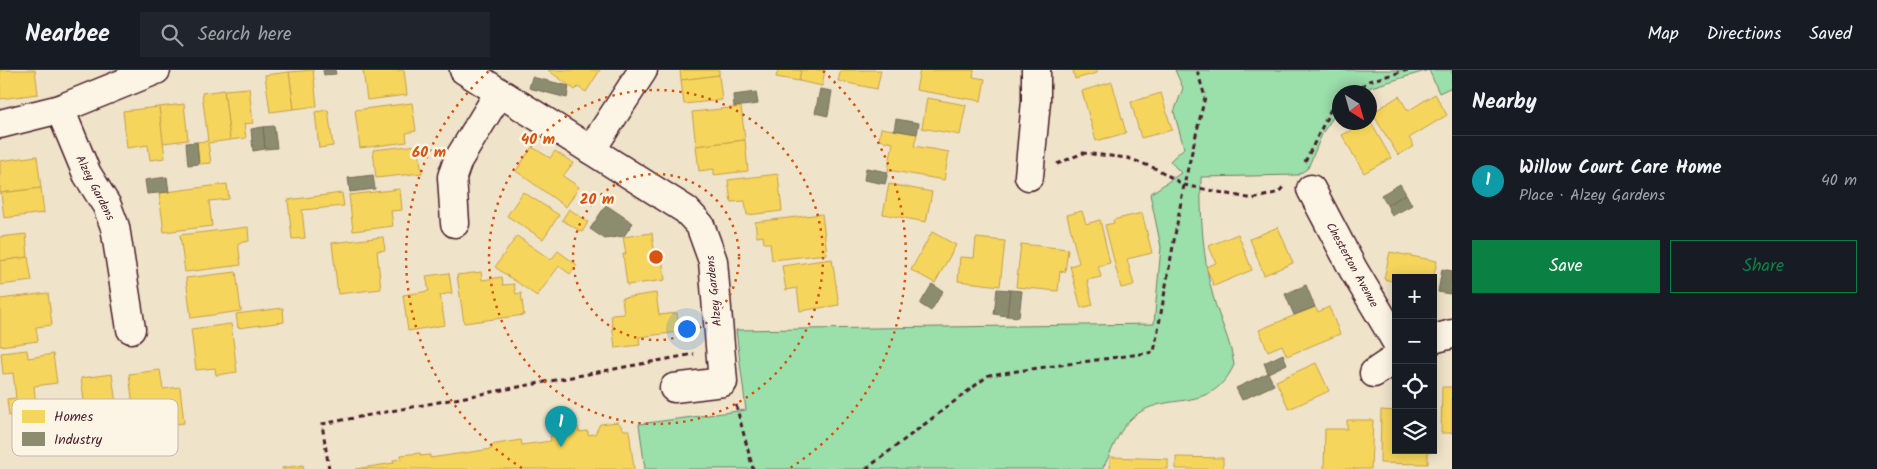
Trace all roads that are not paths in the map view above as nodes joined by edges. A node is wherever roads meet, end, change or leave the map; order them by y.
1 (156, 70) edge
2 (464, 70) edge
3 (643, 70) edge
4 (1036, 70) edge
5 (499, 93) junction
6 (60, 108) junction
7 (0, 124) edge
8 (592, 150) junction
9 (1029, 176) road end
10 (1303, 182) road end
11 (455, 223) dead end
12 (131, 329) dead end
13 (1392, 334) edge
14 (1452, 334) edge
15 (1437, 338) edge
16 (1392, 361) edge
17 (1374, 374) dead end
18 (674, 388) dead end

1 - 6 street
2 - 5 street, Alzey Gardens
3 - 8 street
4 - 9 street
5 - 8 street, Alzey Gardens
5 - 11 street
6 - 7 street
6 - 12 street, Alzey Gardens
8 - 18 street, Alzey Gardens
10 - 13 street, Chesterton Avenue
14 - 15 street
16 - 17 street

